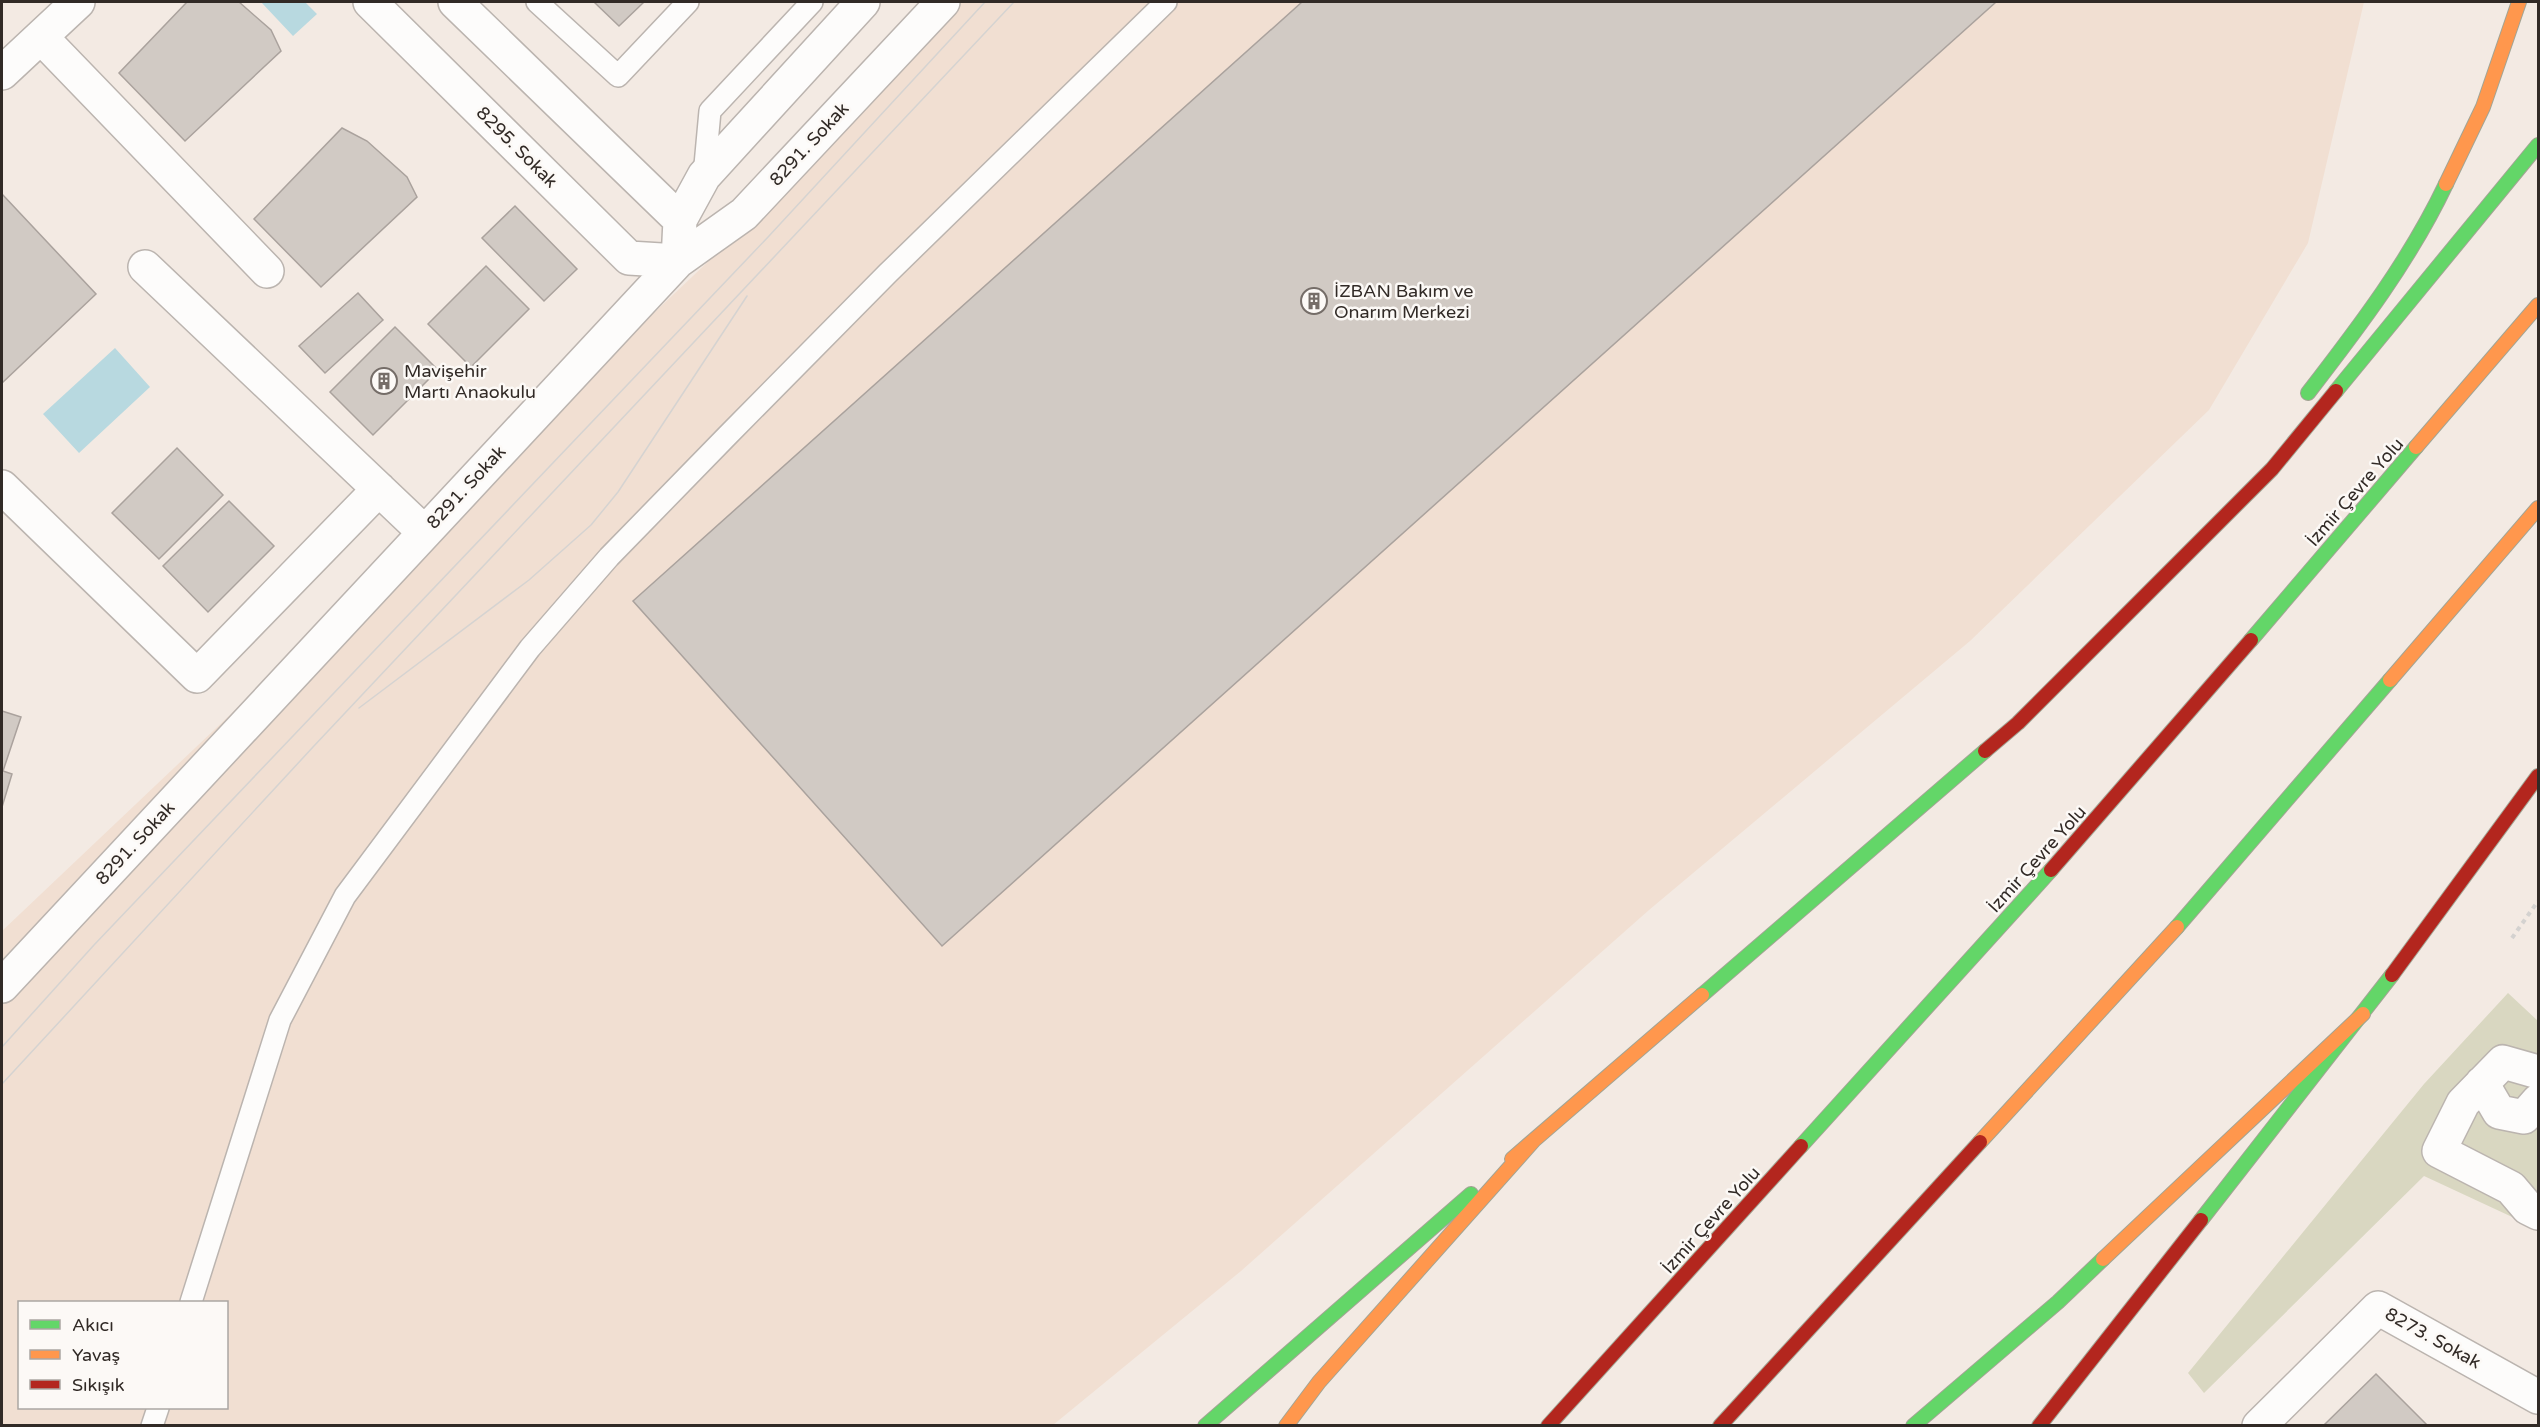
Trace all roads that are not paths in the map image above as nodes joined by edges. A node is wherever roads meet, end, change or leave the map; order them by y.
1 (78, 2) edge
2 (370, 2) edge
3 (455, 2) edge
4 (537, 2) edge
5 (688, 2) edge
6 (812, 2) edge
7 (863, 2) edge
8 (943, 2) edge
9 (1166, 2) edge
10 (2519, 2) edge
11 (41, 37) junction
12 (2, 74) edge
13 (2538, 145) edge
14 (704, 176) junction
15 (680, 220) junction
16 (678, 261) junction
17 (145, 267) dead end
18 (267, 271) dead end
19 (2538, 305) edge
20 (2297, 407) dead end
21 (2241, 480) dead end
22 (2, 487) edge
23 (379, 489) junction
24 (2538, 508) edge
25 (424, 532) junction
26 (2170, 572) junction
27 (2538, 776) edge
28 (2, 986) edge
29 (2363, 1014) junction
30 (2538, 1071) edge
31 (2482, 1083) junction
32 (2538, 1101) edge
33 (1535, 1139) junction
34 (2538, 1213) edge
35 (191, 1301) edge
36 (2538, 1397) edge
37 (157, 1409) edge
38 (152, 1425) edge
39 (1205, 1425) edge
40 (1286, 1425) edge
41 (1548, 1425) edge
42 (1720, 1425) edge
43 (1912, 1425) edge
44 (2039, 1425) edge
45 (2259, 1425) edge

1 - 11 street
2 - 16 street, 8295. Sokak
3 - 15 street
4 - 5 lane
6 - 14 lane
7 - 14 street
8 - 16 street, 8291. Sokak
9 - 35 lane
10 - 20 main road
11 - 12 street
11 - 18 street
13 - 26 main road
14 - 15 street
15 - 16 street
16 - 25 street, 8291. Sokak
17 - 23 street
19 - 41 main road, İzmir Çevre Yolu
21 - 26 main road
22 - 23 street
23 - 25 street
24 - 42 main road
25 - 28 street, 8291. Sokak
26 - 33 main road
27 - 29 main road
29 - 43 main road
29 - 44 main road
30 - 31 street
31 - 32 street
31 - 34 street
33 - 39 main road
33 - 40 main road
36 - 45 street, 8273. Sokak
37 - 38 lane

